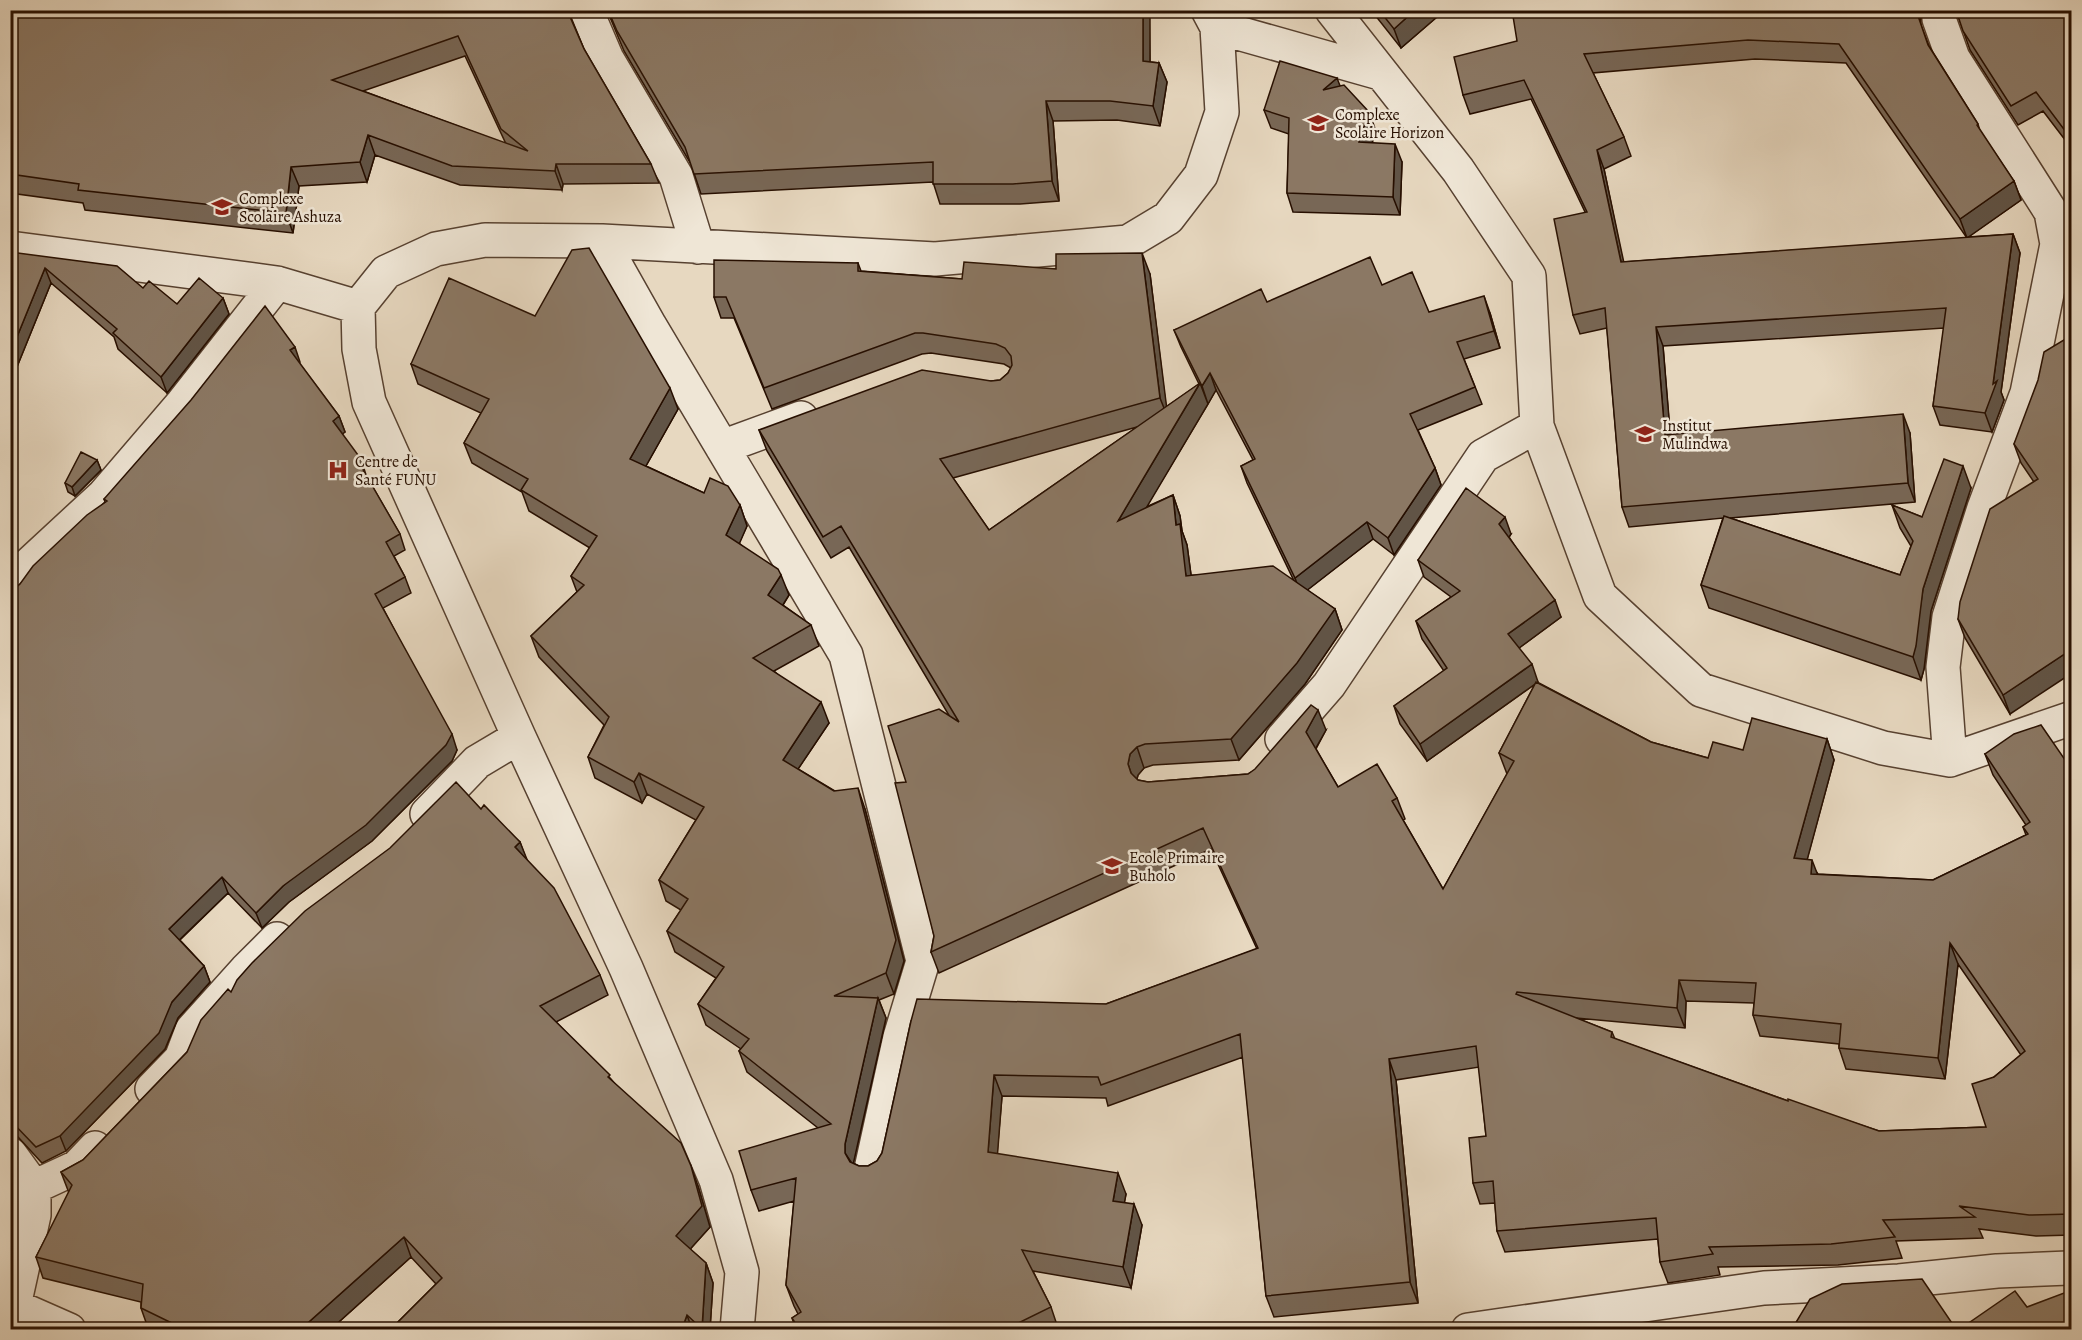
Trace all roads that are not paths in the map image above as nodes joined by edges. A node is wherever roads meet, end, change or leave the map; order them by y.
1 (586, 10) edge
2 (1332, 10) edge
3 (1947, 13) edge
4 (1213, 19) edge
5 (1380, 73) junction
6 (602, 241) junction
7 (2064, 244) edge
8 (698, 247) junction
9 (10, 248) edge
10 (277, 283) junction
11 (358, 307) junction
12 (831, 407) edge
13 (1537, 426) junction
14 (722, 447) junction
15 (10, 590) edge
16 (2072, 718) edge
17 (519, 737) junction
18 (1950, 760) junction
19 (1263, 761) edge
20 (408, 832) edge
21 (300, 917) edge
22 (10, 1154) edge
23 (871, 1169) edge
24 (34, 1188) junction
25 (2072, 1270) edge
26 (12, 1311) edge
27 (69, 1329) edge
28 (737, 1329) edge
29 (1468, 1329) edge

1 - 8 street
2 - 5 street
3 - 7 street
4 - 5 street
4 - 8 street
5 - 13 street
6 - 8 street
6 - 11 street
6 - 14 street
7 - 18 street
9 - 10 street
10 - 11 street
10 - 15 street
11 - 17 street
12 - 14 street
13 - 18 street
13 - 19 street
14 - 23 street
16 - 18 street
17 - 20 street
17 - 28 street
21 - 24 street
22 - 24 street
24 - 26 street
25 - 29 street
26 - 27 street

